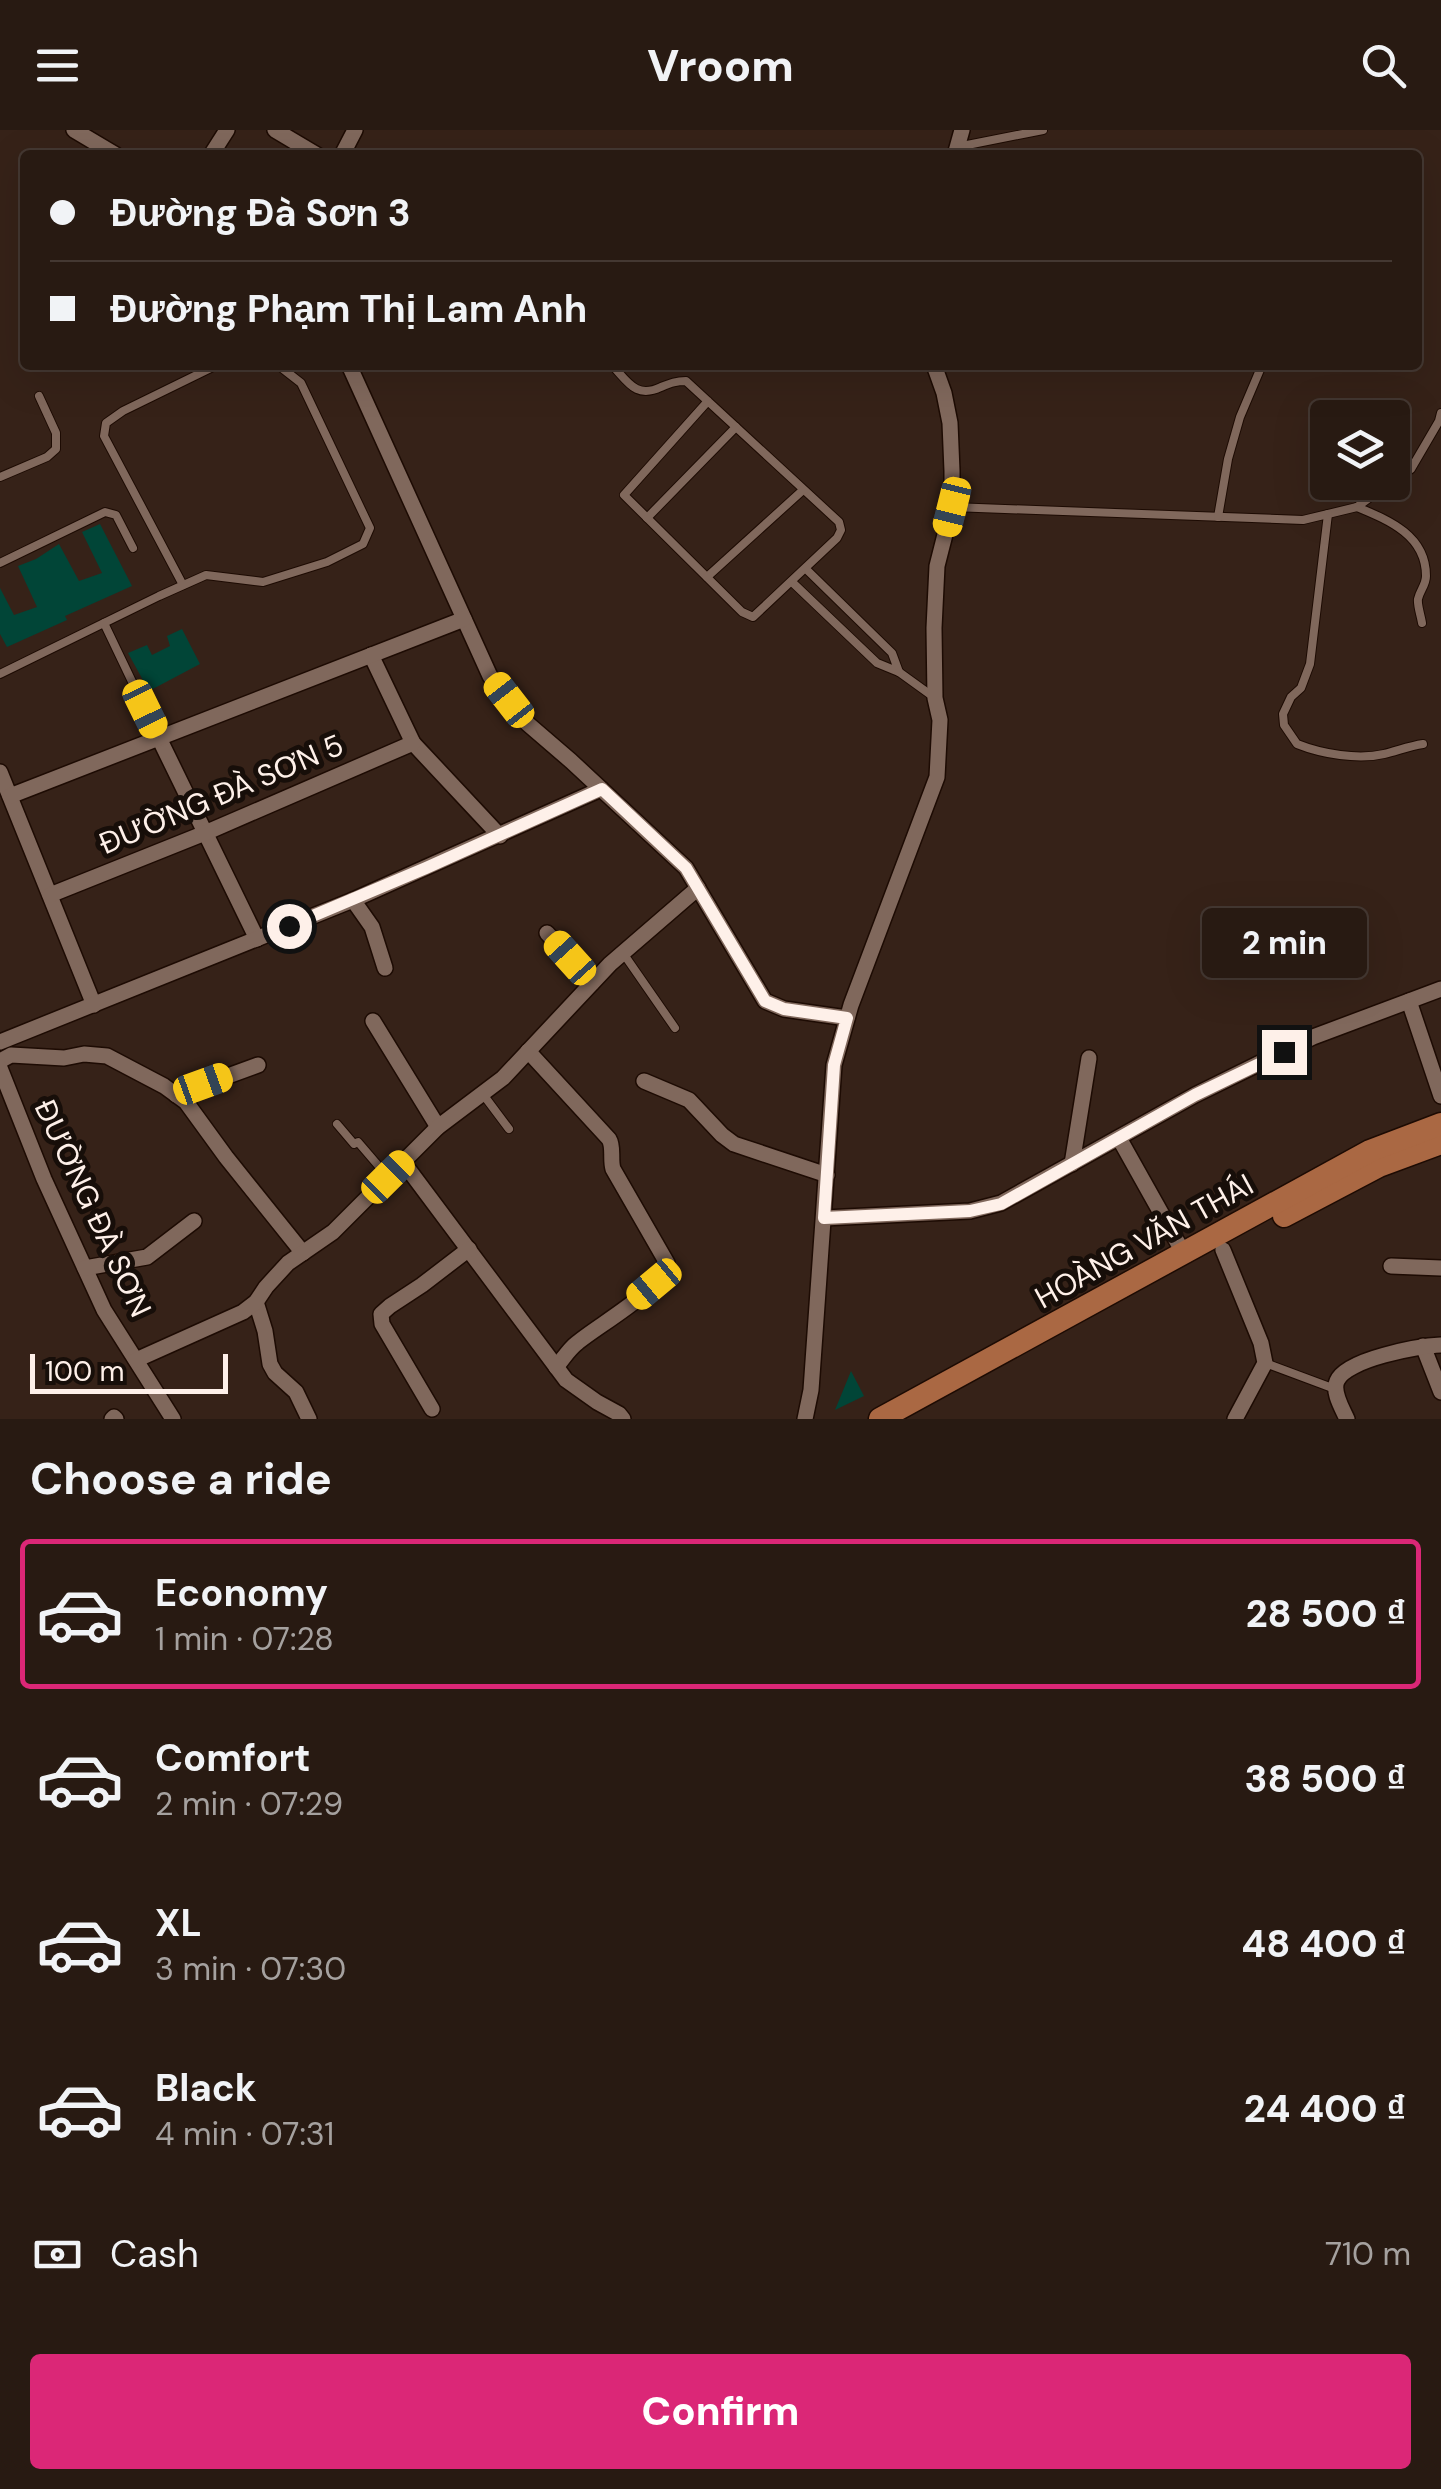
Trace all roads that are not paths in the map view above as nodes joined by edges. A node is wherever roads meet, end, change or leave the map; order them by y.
1 (74, 130) edge
2 (275, 130) edge
3 (1043, 130) edge
4 (108, 150) edge
5 (309, 150) edge
6 (960, 150) edge
7 (207, 370) edge
8 (284, 370) edge
9 (350, 370) edge
10 (617, 370) edge
11 (936, 370) edge
12 (1260, 370) edge
13 (40, 396) dead end
14 (708, 400) junction
15 (1441, 413) edge
16 (736, 427) junction
17 (1410, 470) edge
18 (0, 477) edge
19 (804, 490) junction
20 (1366, 500) edge
21 (952, 507) junction
22 (1356, 507) junction
23 (1328, 514) junction
24 (1218, 516) junction
25 (647, 518) junction
26 (134, 548) dead end
27 (0, 563) edge
28 (806, 569) junction
29 (707, 577) junction
30 (792, 582) junction
31 (183, 586) junction
32 (464, 619) junction
33 (1422, 622) dead end
34 (104, 623) junction
35 (371, 656) junction
36 (899, 672) junction
37 (0, 674) edge
38 (936, 698) junction
39 (159, 738) junction
40 (412, 743) junction
41 (1423, 744) dead end
42 (0, 772) edge
43 (602, 789) junction
44 (10, 796) junction
45 (205, 833) junction
46 (500, 836) junction
47 (698, 888) junction
48 (50, 895) junction
49 (353, 900) junction
50 (547, 933) dead end
51 (257, 939) junction
52 (623, 953) junction
53 (384, 968) dead end
54 (592, 983) junction
55 (1441, 989) edge
56 (1409, 1000) junction
57 (94, 1004) junction
58 (847, 1018) junction
59 (373, 1021) dead end
60 (675, 1028) dead end
61 (0, 1042) edge
62 (528, 1052) junction
63 (1089, 1058) dead end
64 (0, 1064) edge
65 (258, 1064) dead end
66 (644, 1081) dead end
67 (482, 1093) junction
68 (176, 1094) junction
69 (1441, 1096) edge
70 (6, 1102) edge
71 (337, 1124) dead end
72 (1441, 1124) edge
73 (438, 1126) junction
74 (508, 1129) dead end
75 (1119, 1138) junction
76 (1441, 1143) edge
77 (403, 1162) junction
78 (1072, 1164) junction
79 (827, 1175) junction
80 (388, 1177) junction
81 (824, 1218) junction
82 (194, 1221) dead end
83 (469, 1249) junction
84 (1223, 1250) junction
85 (302, 1253) junction
86 (1184, 1254) junction
87 (1391, 1266) dead end
88 (85, 1268) junction
89 (1441, 1268) edge
90 (256, 1302) junction
91 (1441, 1345) edge
92 (1423, 1346) junction
93 (136, 1360) junction
94 (1264, 1363) junction
95 (556, 1367) junction
96 (1335, 1389) junction
97 (1441, 1392) edge
98 (432, 1410) dead end
99 (173, 1419) edge
100 (310, 1419) edge
101 (624, 1419) edge
102 (805, 1419) edge
103 (880, 1419) edge
104 (913, 1419) edge
105 (1234, 1419) edge
106 (1347, 1419) edge

1 - 4 street
2 - 5 street
3 - 6 lane
7 - 31 lane
8 - 31 lane
9 - 32 street
10 - 14 lane
11 - 21 street
12 - 24 lane
13 - 18 lane
14 - 16 lane
14 - 25 lane
15 - 17 lane
16 - 19 lane
16 - 25 lane
19 - 28 lane
19 - 29 lane
20 - 22 lane
21 - 24 lane
21 - 38 street
22 - 23 lane
22 - 33 lane
23 - 24 lane
23 - 41 lane
25 - 29 lane
26 - 27 lane
28 - 30 lane
28 - 36 lane
29 - 30 lane
30 - 36 lane
31 - 34 lane
32 - 35 street
32 - 43 street
34 - 37 lane
34 - 39 lane
35 - 39 street
35 - 40 street
36 - 38 lane
38 - 58 street
39 - 44 street
39 - 45 street
40 - 45 street, ĐƯỜNG ĐÀ SƠN 5
40 - 46 street
42 - 44 street
43 - 46 street
43 - 47 street
44 - 48 street
45 - 48 street, ĐƯỜNG ĐÀ SƠN 5
45 - 51 street
46 - 49 street
47 - 52 street
47 - 58 street
48 - 57 street
49 - 51 street
49 - 53 street
50 - 54 street
51 - 57 street
52 - 54 street
52 - 60 lane
54 - 62 street
55 - 56 street
56 - 69 street
56 - 75 street
57 - 61 street
58 - 79 street
59 - 73 street
62 - 67 street
62 - 95 street
63 - 78 street
64 - 68 street, ĐƯỜNG ĐÀ SƠN
64 - 70 street, ĐƯỜNG ĐÀ SƠN
65 - 68 street
66 - 79 street
67 - 73 street
67 - 74 lane
68 - 85 street, ĐƯỜNG ĐÀ SƠN
70 - 88 street, ĐƯỜNG ĐÀ SƠN
71 - 80 lane
72 - 86 main road, HOÀNG VĂN THÁI
73 - 77 street
75 - 78 street
75 - 86 street
76 - 84 main road
77 - 80 street
77 - 83 street
78 - 81 street
79 - 81 street
80 - 85 street
81 - 102 street
82 - 88 street
83 - 95 street
83 - 98 street
84 - 94 street
84 - 104 main road
85 - 90 street
86 - 103 main road, HOÀNG VĂN THÁI
87 - 89 street
88 - 93 street, ĐƯỜNG ĐÀ SƠN
90 - 93 street
90 - 100 street
91 - 92 street
92 - 96 street
92 - 97 street
93 - 99 street, ĐƯỜNG ĐÀ SƠN
94 - 96 lane
94 - 105 street
95 - 101 street
96 - 106 street

